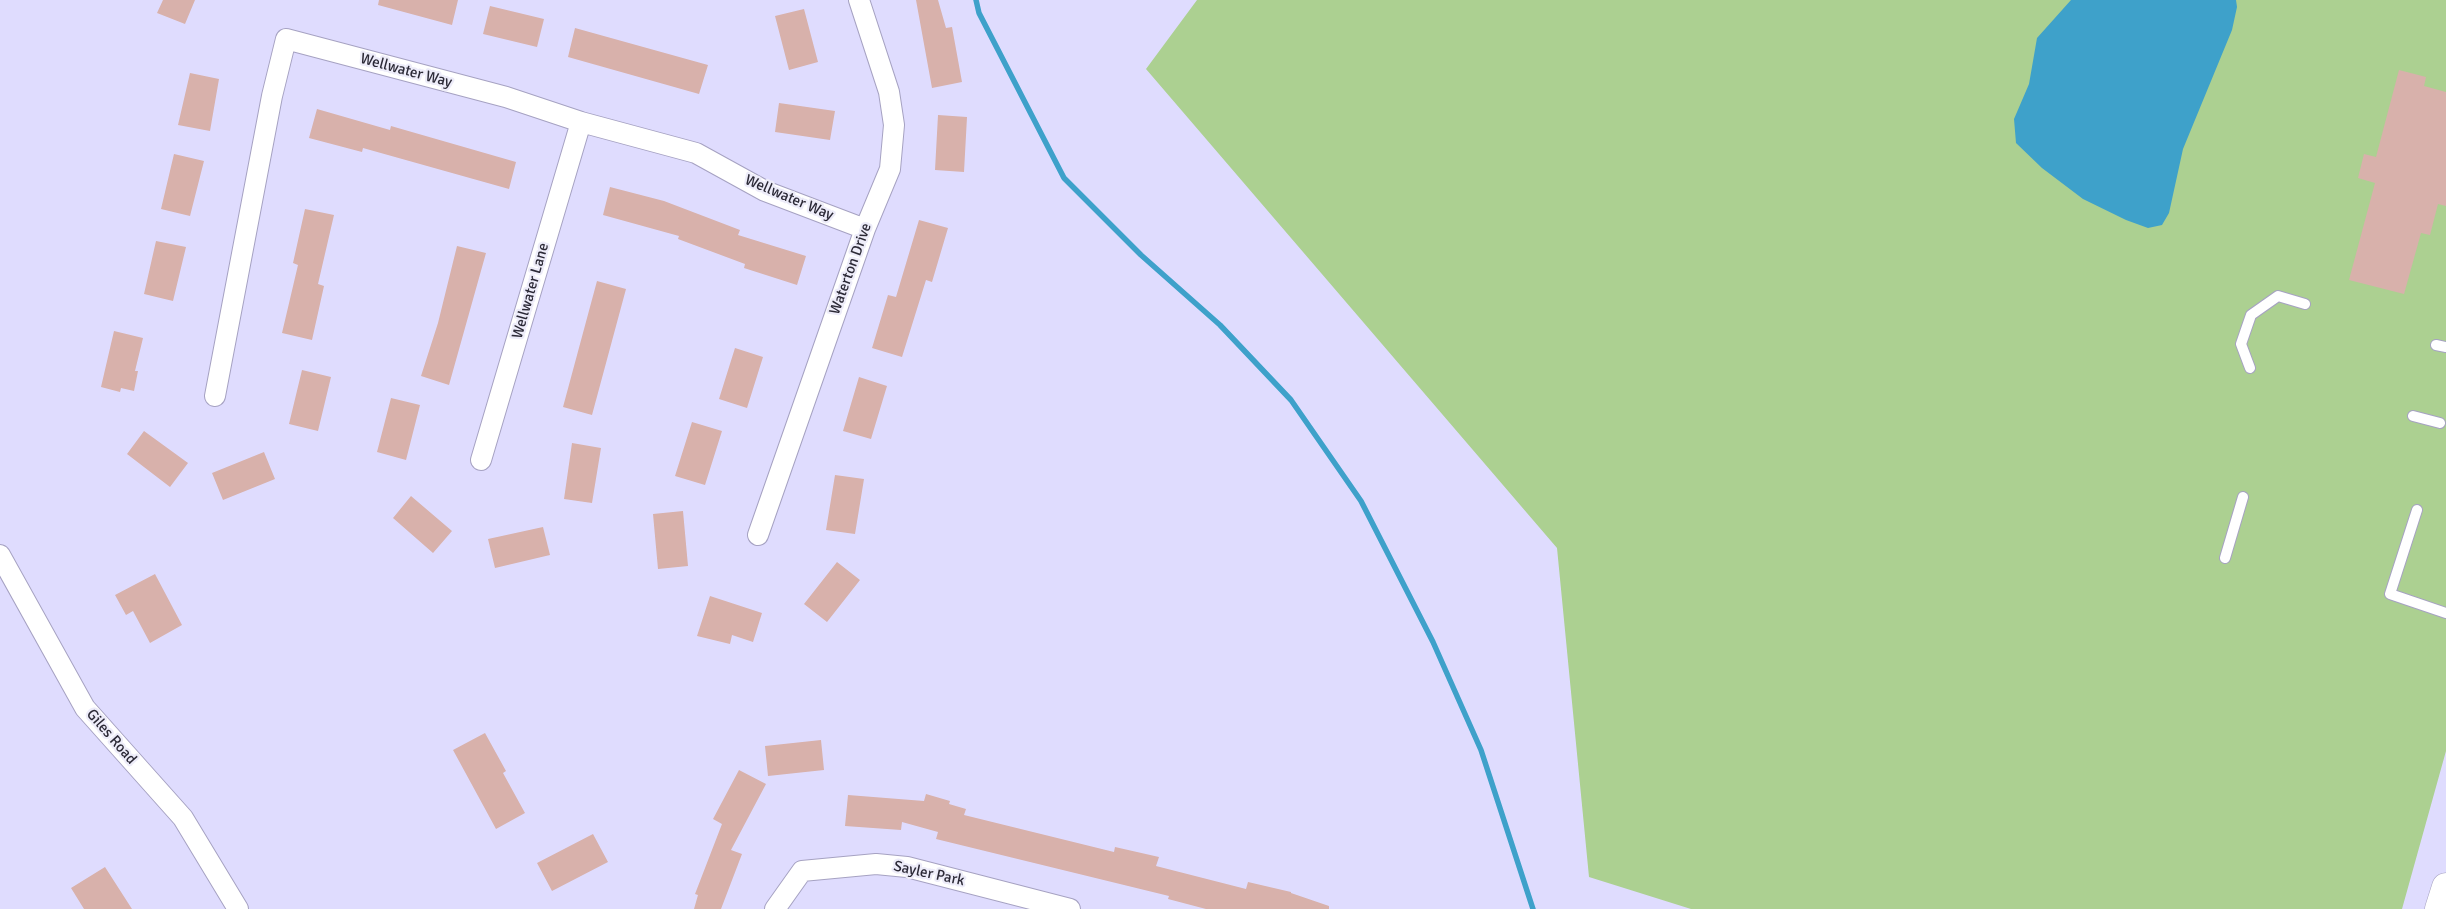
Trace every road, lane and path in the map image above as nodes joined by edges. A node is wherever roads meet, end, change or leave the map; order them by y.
1 (859, 0) edge
2 (581, 122) junction
3 (864, 229) junction
4 (2305, 304) dead end
5 (2250, 368) dead end
6 (216, 396) dead end
7 (2413, 416) dead end
8 (2440, 422) dead end
9 (481, 460) dead end
10 (2243, 496) dead end
11 (2417, 510) dead end
12 (758, 536) dead end
13 (0, 555) edge
14 (2225, 558) dead end
15 (2446, 613) edge
16 (2446, 887) edge
17 (238, 909) edge
18 (775, 909) edge
19 (1070, 909) edge
20 (2439, 909) edge

1 - 3 street, Waterton Drive
2 - 3 street, Wellwater Way
2 - 6 street, Wellwater Way
2 - 9 street, Wellwater Lane
3 - 12 street, Waterton Drive
4 - 5 lane
7 - 8 lane
10 - 14 lane
11 - 15 lane
13 - 17 street, Giles Road
16 - 20 street
18 - 19 street, Sayler Park

